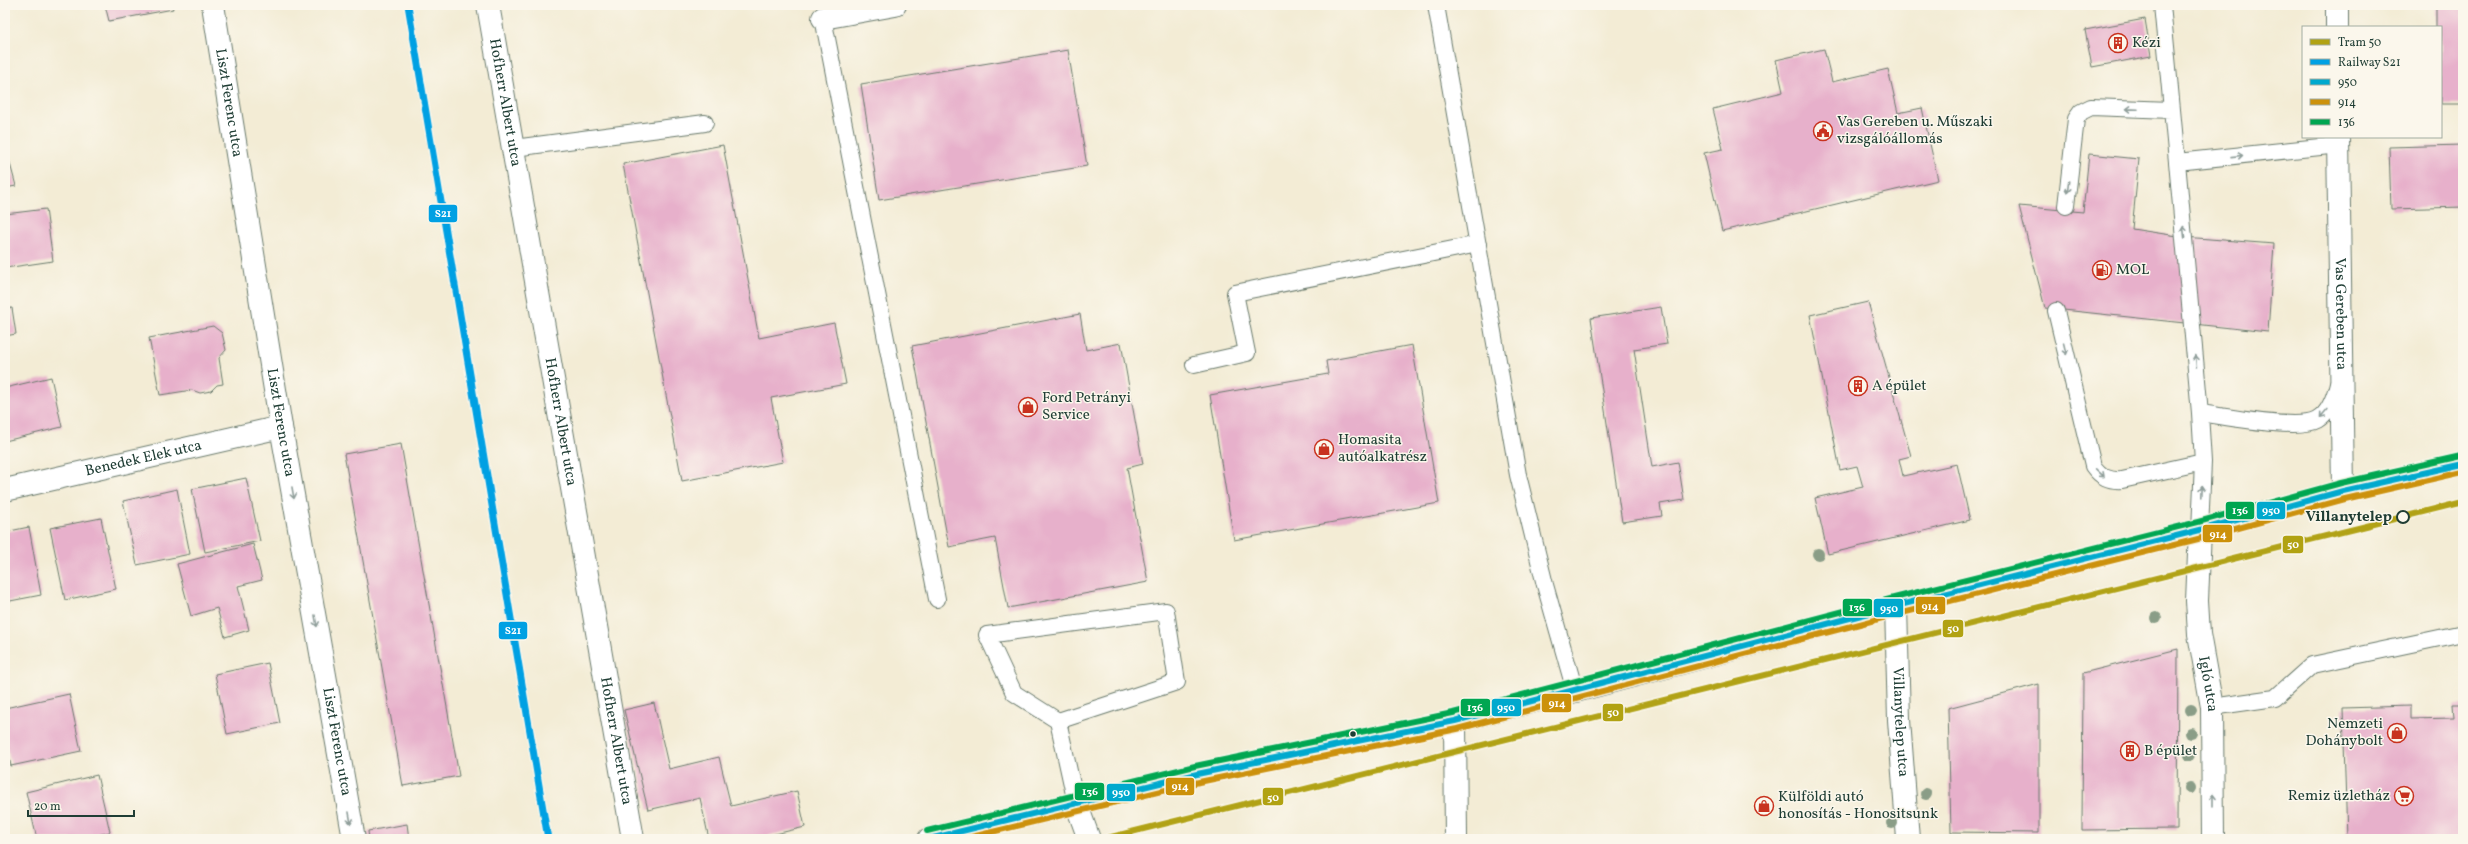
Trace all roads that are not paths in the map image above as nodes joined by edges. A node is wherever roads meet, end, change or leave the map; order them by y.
1 (213, 5) edge
2 (488, 5) edge
3 (895, 5) edge
4 (1436, 5) edge
5 (2162, 5) edge
6 (2337, 5) edge
7 (823, 18) joint
8 (2337, 26) edge
9 (2171, 110) junction
10 (705, 122) dead end
11 (2339, 141) edge
12 (514, 148) junction
13 (2177, 162) junction
14 (2066, 206) dead end
15 (1478, 244) junction
16 (2056, 311) dead end
17 (2343, 364) junction
18 (1194, 365) dead end
19 (2200, 412) junction
20 (281, 427) junction
21 (2203, 462) junction
22 (2463, 464) edge
23 (5, 490) edge
24 (2343, 491) junction
25 (2200, 530) junction
26 (937, 599) dead end
27 (1896, 606) junction
28 (2463, 633) edge
29 (1575, 692) junction
30 (2212, 707) junction
31 (1058, 721) junction
32 (1455, 721) junction
33 (1076, 803) junction
34 (354, 839) edge
35 (633, 839) edge
36 (929, 839) edge
37 (1089, 839) edge
38 (1456, 839) edge
39 (1908, 839) edge
40 (2213, 839) edge

1 - 20 street, Liszt Ferenc utca
2 - 12 street, Hofherr Albert utca
3 - 7 street
4 - 15 lane
5 - 9 lane
6 - 8 street
7 - 26 lane
9 - 13 lane
9 -> 14 lane
10 - 12 lane
13 -> 11 lane
11 - 17 street, Vas Gereben utca
12 - 35 street, Hofherr Albert utca
19 -> 13 lane
15 - 18 lane
15 - 29 lane
16 -> 21 lane
17 -> 19 lane
17 - 24 street, Vas Gereben utca
19 - 21 lane
20 - 23 street, Benedek Elek utca
20 -> 34 street, Liszt Ferenc utca
25 -> 21 lane
22 - 24 street
24 - 25 street
25 - 27 street
25 - 30 street, Igló utca
27 - 29 street
27 - 39 street, Villanytelep utca
28 - 30 lane
29 - 32 street
40 -> 30 street, Igló utca
31 - 31 lane
31 - 33 lane
32 - 33 street
32 - 38 street
33 - 36 street
33 - 37 street

